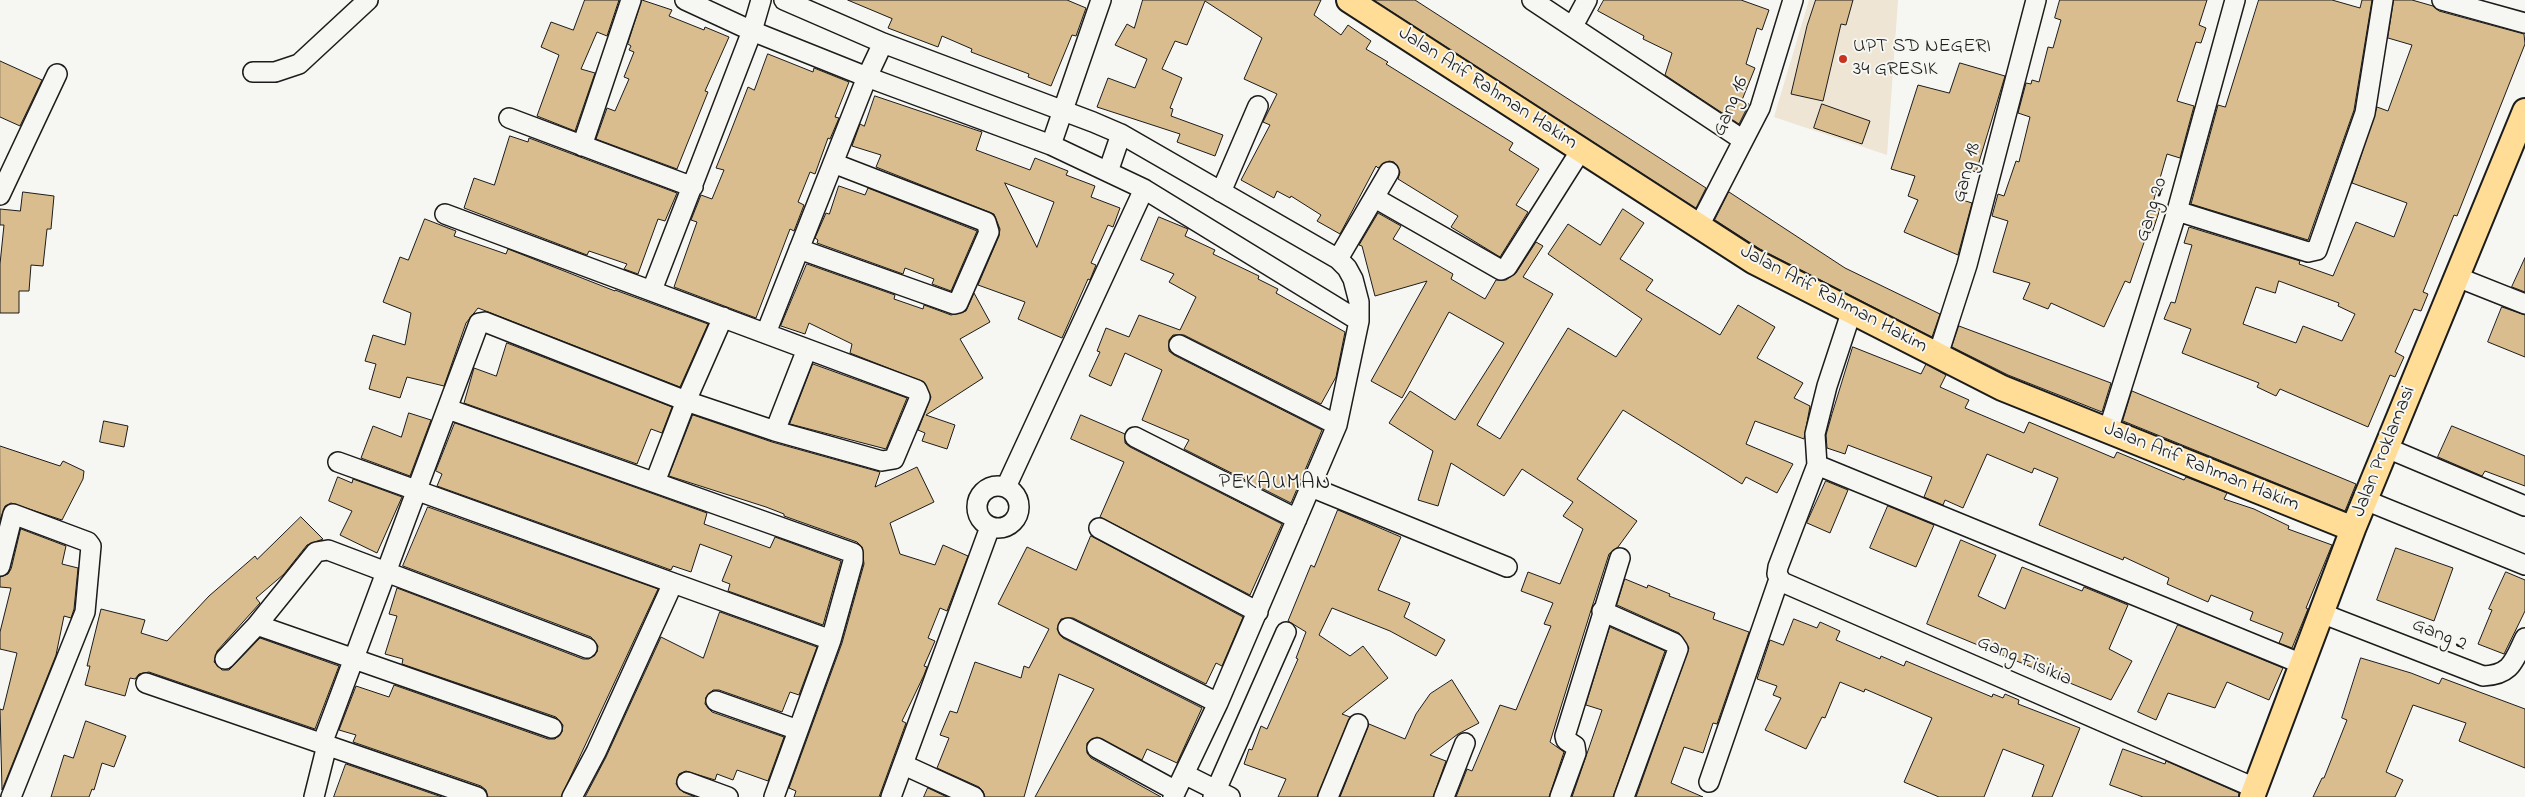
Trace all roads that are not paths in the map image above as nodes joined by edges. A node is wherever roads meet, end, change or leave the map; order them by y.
1 (368, 0) edge
2 (631, 0) edge
3 (685, 0) edge
4 (761, 0) edge
5 (784, 0) edge
6 (1349, 0) edge
7 (1532, 0) edge
8 (1587, 0) edge
9 (1793, 0) edge
10 (2036, 0) edge
11 (2235, 0) edge
12 (2383, 0) edge
13 (2442, 0) edge
14 (1098, 1) edge
15 (2525, 22) edge
16 (1573, 26) junction
17 (752, 31) junction
18 (883, 43) junction
19 (254, 72) dead end
20 (57, 74) dead end
21 (867, 77) junction
22 (1258, 106) dead end
23 (1064, 111) junction
24 (2525, 111) edge
25 (509, 118) dead end
26 (1120, 134) junction
27 (1743, 140) junction
28 (1051, 145) junction
29 (582, 146) junction
30 (1581, 150) junction
31 (833, 163) junction
32 (1181, 171) junction
33 (1108, 172) junction
34 (1390, 172) dead end
35 (693, 187) junction
36 (1144, 188) junction
37 (1221, 192) junction
38 (0, 195) edge
39 (1375, 198) junction
40 (1166, 201) junction
41 (2177, 211) junction
42 (445, 214) dead end
43 (1699, 226) junction
44 (799, 249) junction
45 (1338, 259) junction
46 (2457, 277) junction
47 (652, 290) junction
48 (2525, 304) edge
49 (1851, 312) junction
50 (722, 316) junction
51 (1360, 321) junction
52 (766, 333) junction
53 (1179, 345) dead end
54 (807, 349) junction
55 (1938, 355) junction
56 (686, 401) junction
57 (448, 409) junction
58 (1337, 425) junction
59 (775, 431) junction
60 (2108, 431) junction
61 (1135, 437) dead end
62 (2387, 448) junction
63 (338, 462) dead end
64 (1817, 465) junction
65 (655, 482) junction
66 (1006, 487) junction
67 (1311, 487) junction
68 (418, 490) junction
69 (2365, 500) junction
70 (2525, 506) edge
71 (6, 512) edge
72 (1297, 519) junction
73 (990, 527) junction
74 (1099, 528) dead end
75 (2353, 529) junction
76 (1620, 558) dead end
77 (2525, 565) edge
78 (0, 566) edge
79 (1507, 567) dead end
80 (386, 574) junction
81 (1778, 576) junction
82 (673, 583) junction
83 (1602, 611) junction
84 (1258, 612) junction
85 (2321, 613) junction
86 (257, 625) junction
87 (1068, 628) dead end
88 (1286, 632) dead end
89 (2525, 638) edge
90 (831, 640) junction
91 (587, 648) dead end
92 (225, 659) dead end
93 (354, 659) junction
94 (2302, 664) junction
95 (146, 683) dead end
96 (716, 701) dead end
97 (1218, 703) junction
98 (1358, 724) dead end
99 (552, 728) dead end
100 (798, 730) junction
101 (1465, 743) dead end
102 (324, 745) junction
103 (1097, 748) dead end
104 (904, 765) junction
105 (1184, 774) junction
106 (687, 782) dead end
107 (1709, 782) dead end
108 (2254, 792) edge
109 (1175, 794) edge
110 (1220, 795) edge
111 (11, 797) edge
112 (314, 797) edge
113 (478, 797) edge
114 (572, 797) edge
115 (728, 797) edge
116 (774, 797) edge
117 (891, 797) edge
118 (974, 797) edge
119 (1328, 797) edge
120 (1444, 797) edge
121 (1560, 797) edge
122 (1624, 797) edge

1 - 19 street
2 - 29 street
3 - 17 street
4 - 17 street
5 - 18 street
6 - 30 main road, Jalan Arif Rahman Hakim
7 - 16 street
8 - 16 street
9 - 27 street, Gang 16
10 - 55 street, Gang 18
11 - 41 street, Gang 20
12 - 41 street
13 - 15 street
14 - 23 street
16 - 27 street
17 - 21 street
17 - 35 street
18 - 21 street
18 - 23 street
20 - 38 street
21 - 28 street
21 - 31 street
22 - 37 street
23 - 26 street
23 - 28 street
24 - 46 main road, Jalan Proklamasi
25 - 29 street
26 - 32 street
26 - 33 street
27 - 43 street, Gang 16
28 - 33 street
29 - 35 street
30 - 39 street
30 - 43 main road, Jalan Arif Rahman Hakim
31 - 44 street
31 - 44 street
32 - 37 street
32 - 40 street
33 - 36 street
34 - 39 street
35 - 47 street
36 - 40 street
36 - 66 street
37 - 45 street
39 - 45 street
40 - 51 street
41 - 60 street, Gang 20
42 - 47 street
43 - 49 main road, Jalan Arif Rahman Hakim
44 - 52 street
45 - 51 street
46 - 48 street
46 - 62 main road, Jalan Proklamasi
47 - 50 street
49 - 55 main road, Jalan Arif Rahman Hakim
49 - 64 street
50 - 52 street
50 - 56 street
51 - 58 street
52 - 54 street
53 - 58 street
54 - 59 street
54 - 59 street
55 - 60 main road, Jalan Arif Rahman Hakim
56 - 57 street
56 - 59 street
56 - 65 street
57 - 65 street
57 - 68 street
58 - 67 street
60 - 75 main road, Jalan Arif Rahman Hakim
61 - 72 street
62 - 69 main road, Jalan Proklamasi
62 - 70 street
63 - 68 street
64 - 81 street
64 - 94 street
65 - 90 street
66 - 73 street
66 - 73 street
67 - 72 street
67 - 79 street
68 - 80 street
68 - 82 street
69 - 75 main road, Jalan Proklamasi
69 - 77 street
71 - 78 street
71 - 111 street
72 - 84 street
73 - 104 street
74 - 84 street
75 - 85 main road, Jalan Proklamasi
76 - 83 street
80 - 86 street
80 - 91 street
80 - 93 street
81 - 107 street
81 - 108 street, Gang Fisikia
82 - 90 street
82 - 114 street
83 - 121 street
83 - 122 street
84 - 97 street
85 - 89 street, Gang 2
85 - 94 main road, Jalan Proklamasi
86 - 92 street
86 - 93 street
87 - 97 street
88 - 110 street
90 - 100 street
93 - 99 street
93 - 102 street
94 - 108 main road, Jalan Proklamasi
95 - 102 street
96 - 100 street
97 - 105 street
98 - 119 street
100 - 116 street
101 - 120 street
102 - 112 street
102 - 113 street
103 - 109 street
104 - 117 street
104 - 118 street
105 - 109 street
105 - 110 street
106 - 115 street

